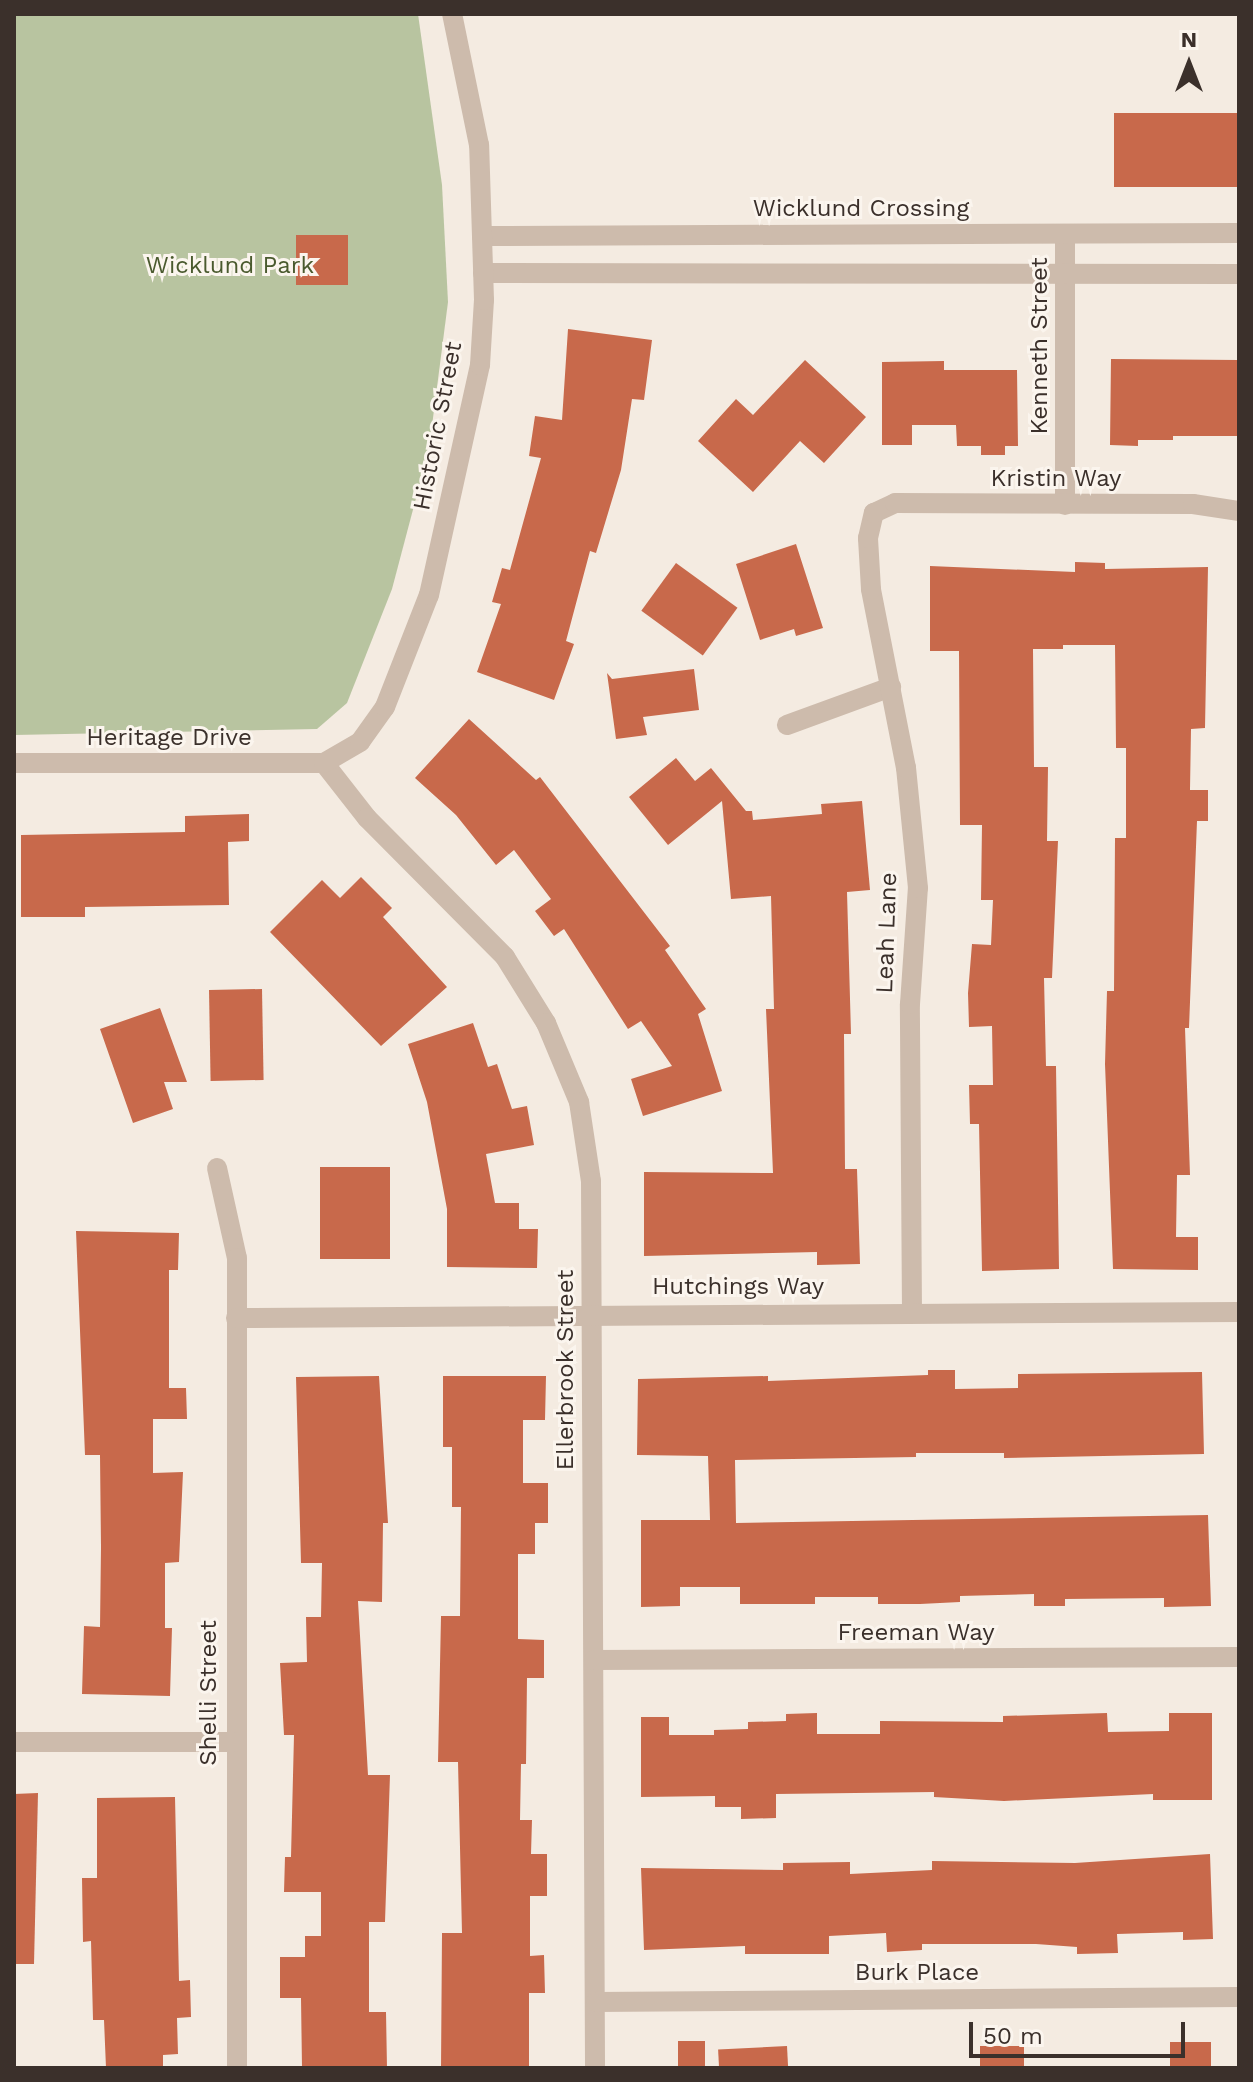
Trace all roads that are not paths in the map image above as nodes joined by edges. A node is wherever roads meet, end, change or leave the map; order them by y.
1 (452, 14) edge
2 (1239, 233) edge
3 (1065, 234) junction
4 (482, 236) junction
5 (483, 273) junction
6 (1066, 274) junction
7 (1239, 274) edge
8 (1065, 505) junction
9 (1239, 511) edge
10 (874, 513) joint
11 (891, 687) junction
12 (787, 725) dead end
13 (14, 763) edge
14 (324, 763) junction
15 (217, 1168) dead end
16 (1239, 1312) edge
17 (592, 1313) junction
18 (912, 1313) junction
19 (236, 1318) junction
20 (1239, 1657) edge
21 (594, 1660) junction
22 (14, 1742) edge
23 (234, 1742) junction
24 (1239, 1997) edge
25 (596, 2002) junction
26 (237, 2068) edge
27 (595, 2068) edge

1 - 4 street, Historic Street
2 - 3 street, Wicklund Crossing
3 - 4 street, Wicklund Crossing
3 - 6 street, Kenneth Street
4 - 5 street, Historic Street
5 - 6 street
5 - 14 street, Historic Street
6 - 7 street
6 - 8 street, Kenneth Street
8 - 9 street, Kristin Way
8 - 10 street, Kristin Way
10 - 11 street, Leah Lane
11 - 12 street
11 - 18 street, Leah Lane
13 - 14 street, Heritage Drive
14 - 17 street, Ellerbrook Street
15 - 19 street, Shelli Street
16 - 18 street, Hutchings Way
17 - 18 street, Hutchings Way
17 - 19 street, Hutchings Way
17 - 21 street, Ellerbrook Street
19 - 23 street, Shelli Street
20 - 21 street, Freeman Way
21 - 25 street, Ellerbrook Street
22 - 23 street
23 - 26 street, Shelli Street
24 - 25 street, Burk Place
25 - 27 street, Ellerbrook Street

